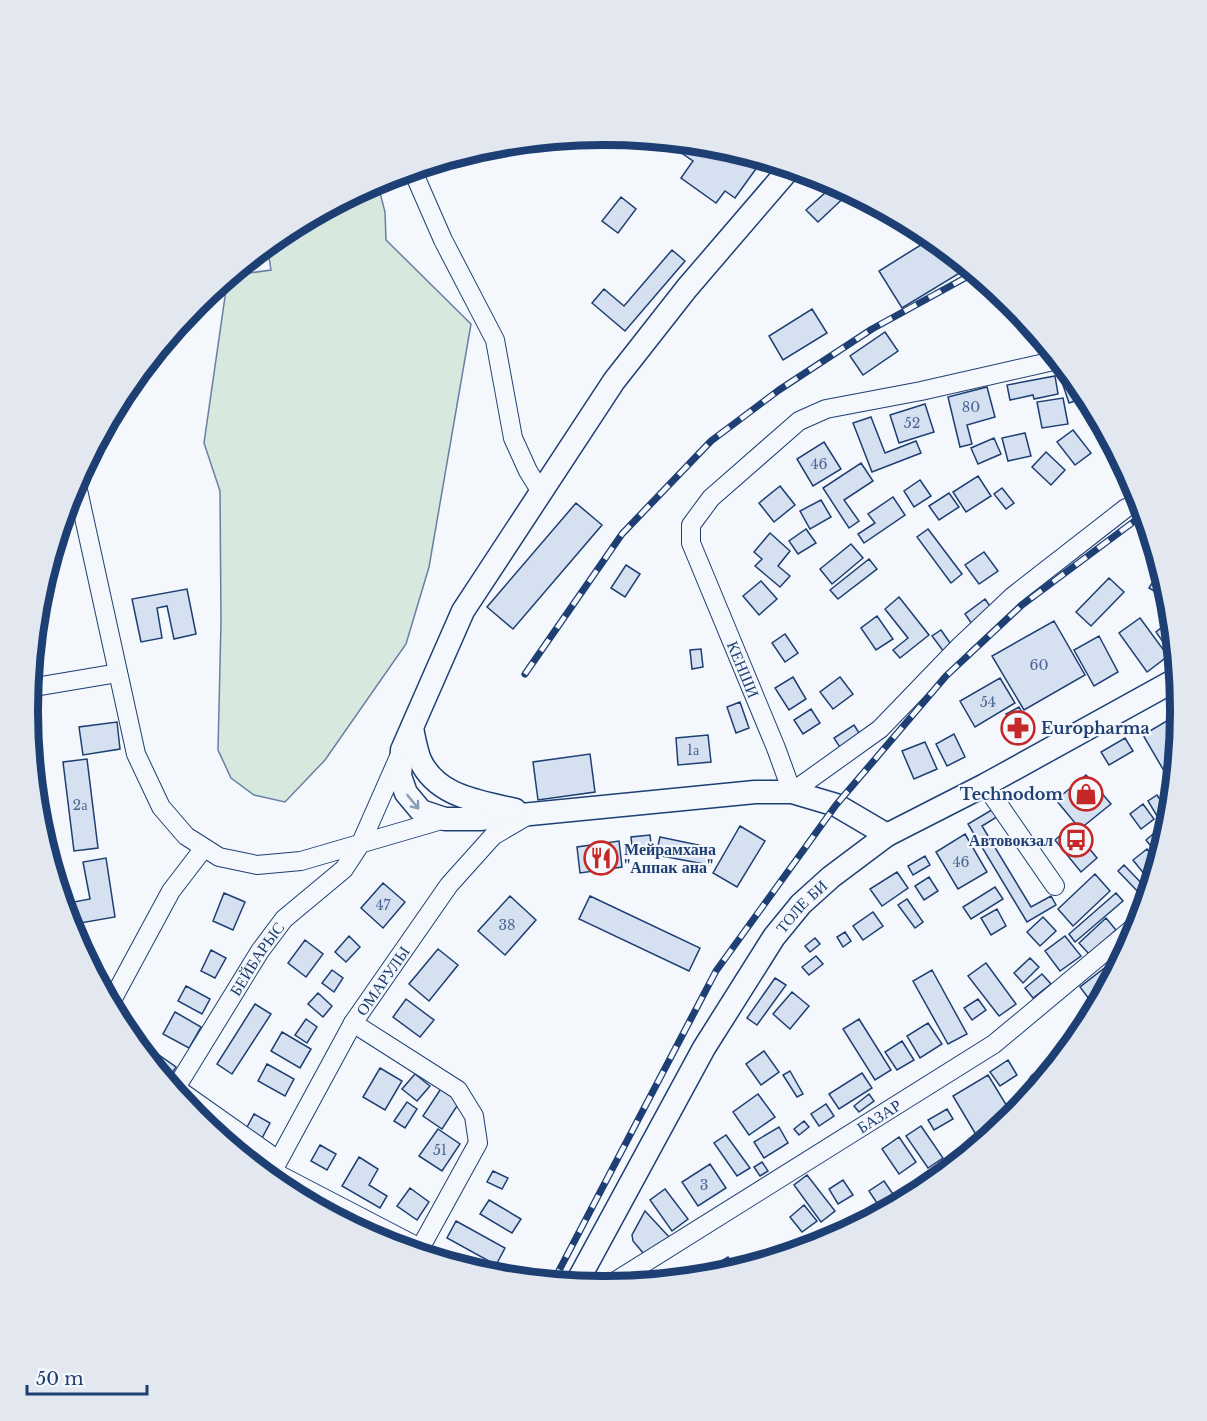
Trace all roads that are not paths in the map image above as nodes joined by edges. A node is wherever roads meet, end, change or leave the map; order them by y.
1 (786, 175) edge
2 (416, 177) edge
3 (1050, 362) edge
4 (541, 492) junction
5 (80, 498) edge
6 (1126, 508) dead end
7 (118, 673) junction
8 (1169, 684) edge
9 (39, 686) edge
10 (412, 728) junction
11 (402, 750) junction
12 (985, 785) junction
13 (792, 792) junction
14 (531, 814) junction
15 (445, 819) junction
16 (887, 835) junction
17 (361, 843) junction
18 (204, 848) junction
19 (1056, 886) dead end
20 (1121, 938) edge
21 (115, 996) edge
22 (353, 1023) junction
23 (178, 1084) edge
24 (220, 1127) edge
25 (271, 1169) edge
26 (273, 1170) edge
27 (274, 1171) edge
28 (385, 1232) edge
29 (422, 1246) edge
30 (581, 1275) edge
31 (624, 1275) edge

1 - 4 main road
2 - 4 street
3 - 13 street, КЕНШИ
4 - 10 main road
5 - 7 street
6 - 13 street
7 - 9 street
7 - 18 street
8 - 12 main road, ТОЛЕ БИ
10 - 11 main road
10 - 14 main road
11 -> 15 main road
11 - 17 street, БЕЙБАРЫС
12 - 16 main road, ТОЛЕ БИ
12 - 19 street
13 - 14 main road
13 - 16 main road
14 - 15 main road
14 - 22 street, ОМАРУЛЫ
15 - 17 street
16 - 30 main road, ТОЛЕ БИ
17 - 18 street
17 - 23 street, БЕЙБАРЫС
18 - 21 street
20 - 31 street, БАЗАР
22 - 26 street, ОМАРУЛЫ
22 - 29 street
24 - 25 street
27 - 28 street

